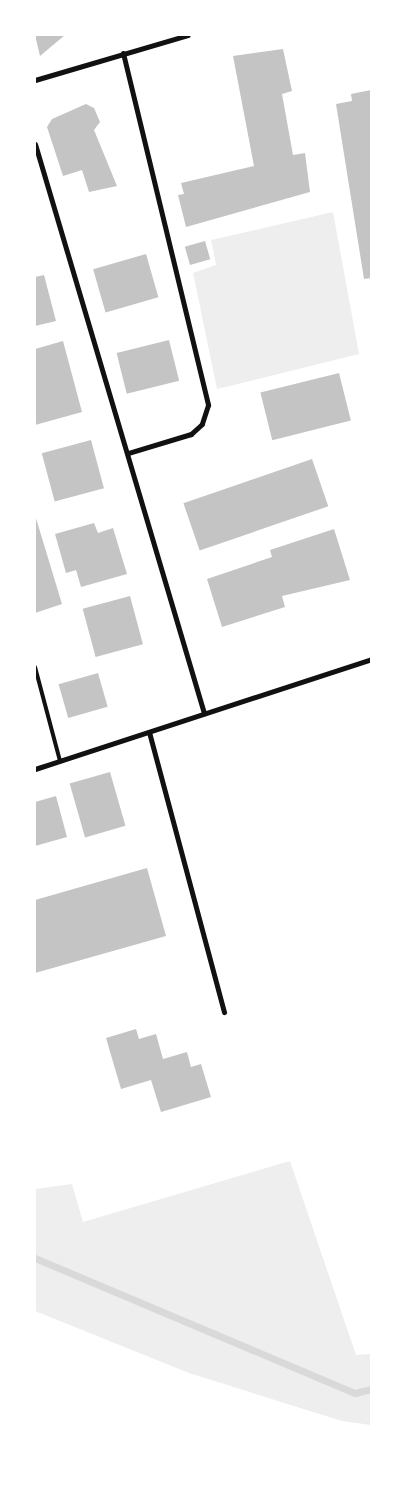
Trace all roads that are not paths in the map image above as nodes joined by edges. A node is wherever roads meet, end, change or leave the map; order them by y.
1 (188, 35) edge
2 (123, 53) junction
3 (35, 73) edge
4 (37, 79) edge
5 (35, 144) edge
6 (128, 453) junction
7 (371, 658) edge
8 (35, 668) edge
9 (204, 713) junction
10 (149, 732) junction
11 (60, 761) junction
12 (35, 769) edge
13 (224, 1012) dead end

1 - 2 street
2 - 4 street
2 - 6 street
3 - 4 street
5 - 6 street
6 - 9 street
7 - 9 street
8 - 11 lane
9 - 10 street
10 - 11 street
10 - 13 street
11 - 12 street

